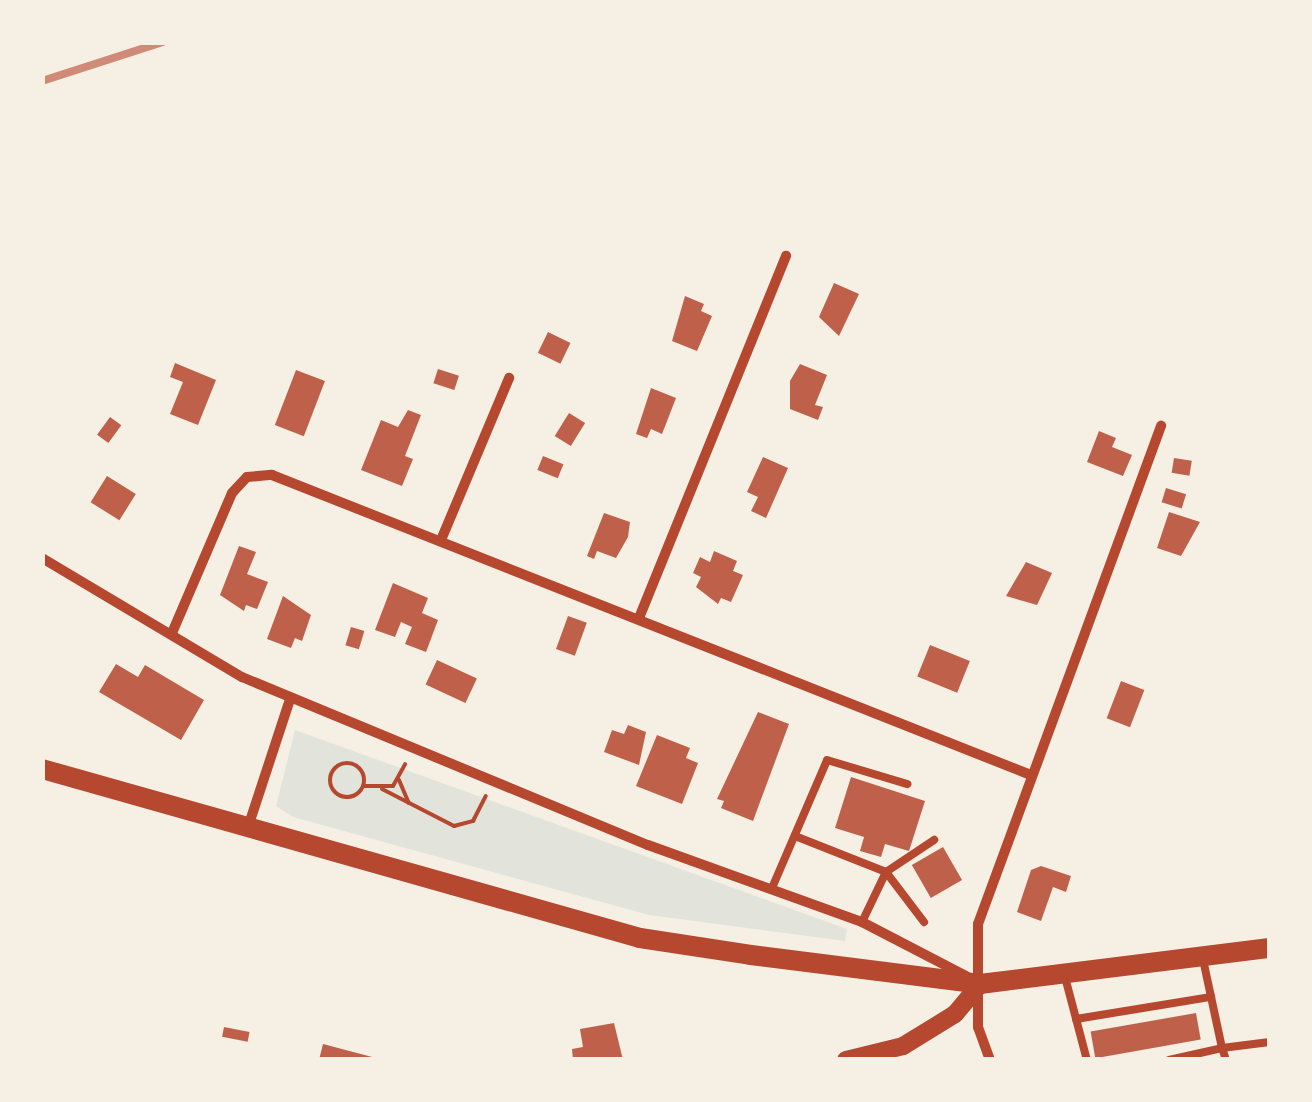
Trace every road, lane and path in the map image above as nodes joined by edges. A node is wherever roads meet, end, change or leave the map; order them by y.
1 (786, 256) dead end
2 (509, 378) dead end
3 (1161, 426) dead end
4 (441, 540) junction
5 (42, 558) edge
6 (639, 618) junction
7 (172, 633) junction
8 (290, 699) junction
9 (410, 749) junction
10 (42, 769) edge
11 (1030, 775) junction
12 (399, 780) junction
13 (492, 782) junction
14 (908, 784) dead end
15 (364, 786) junction
16 (382, 790) junction
17 (409, 804) junction
18 (249, 824) junction
19 (795, 836) junction
20 (934, 840) dead end
21 (886, 872) junction
22 (772, 888) junction
23 (862, 922) junction
24 (924, 922) dead end
25 (1270, 948) edge
26 (1203, 958) junction
27 (1065, 977) junction
28 (980, 984) junction
29 (1211, 997) junction
30 (1076, 1019) junction
31 (1270, 1042) edge
32 (1222, 1048) junction
33 (846, 1060) edge
34 (990, 1060) edge
35 (1087, 1060) edge
36 (1169, 1060) edge
37 (1226, 1060) edge

1 - 6 street
2 - 4 street
3 - 11 street
4 - 6 street
4 - 7 street
5 - 7 street
6 - 11 street
7 - 8 street
8 - 9 street
8 - 18 street
9 - 12 path
9 - 13 street
10 - 18 main road
11 - 28 street
12 - 16 path
12 - 17 path
13 - 17 path
13 - 22 street
14 - 19 lane
15 - 15 path
15 - 16 path
16 - 17 path
18 - 28 main road
19 - 21 lane
19 - 22 lane
20 - 21 lane
21 - 23 lane
21 - 24 lane
22 - 23 street
23 - 28 street
25 - 26 main road
26 - 27 main road
26 - 29 lane
27 - 28 main road
27 - 30 lane
28 - 33 street
28 - 34 street
29 - 30 lane
29 - 32 lane
30 - 35 lane
31 - 32 lane
32 - 36 lane
32 - 37 lane

